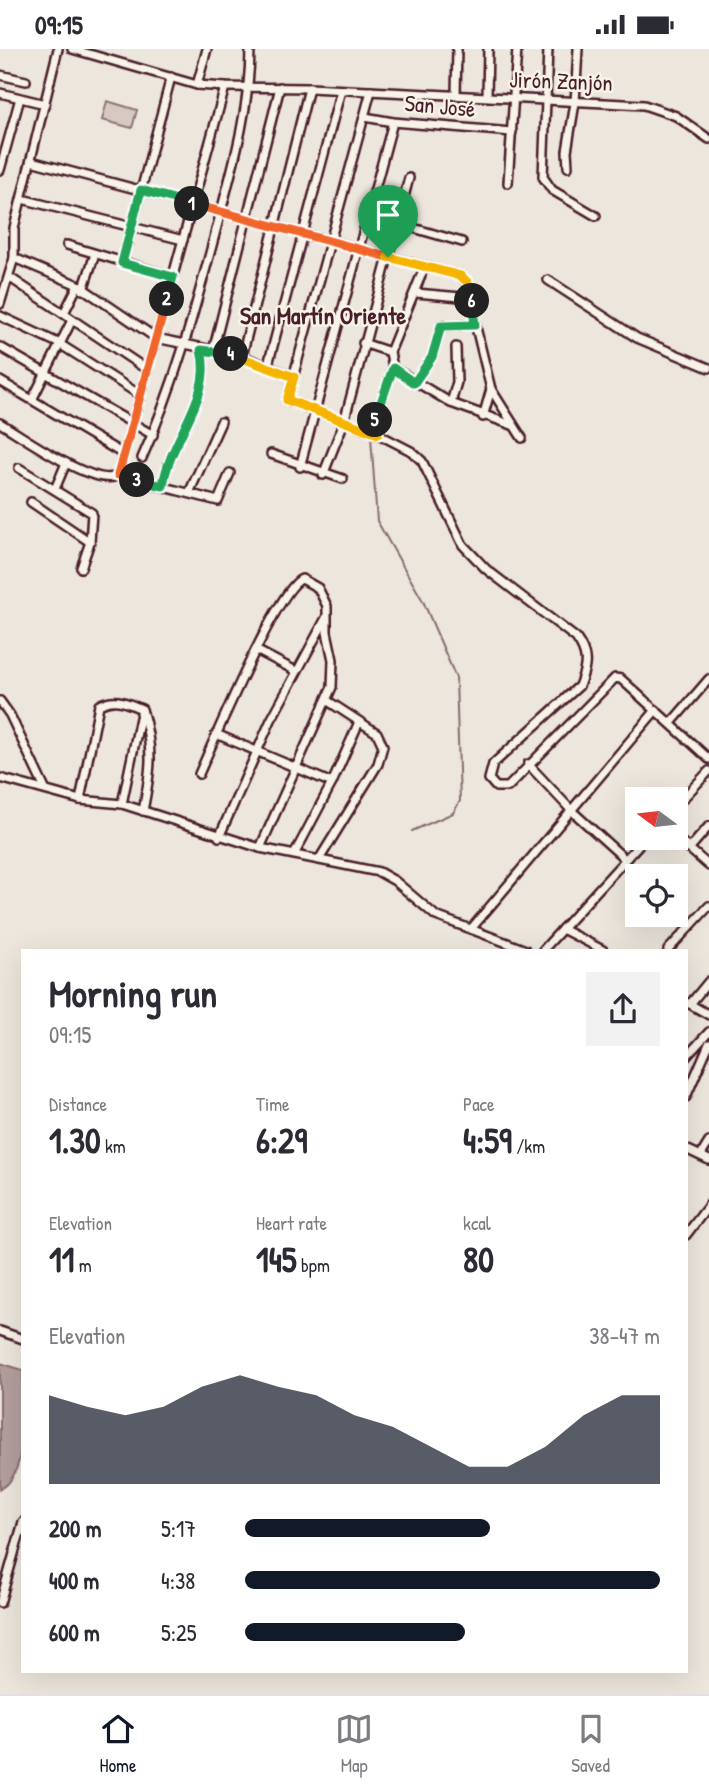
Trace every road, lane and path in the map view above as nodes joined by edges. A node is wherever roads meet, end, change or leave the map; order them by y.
1 (58, 49) edge
2 (72, 49) edge
3 (207, 49) edge
4 (250, 49) edge
5 (457, 49) edge
6 (488, 49) edge
7 (517, 49) edge
8 (548, 49) edge
9 (578, 49) edge
10 (99, 53) edge
11 (0, 75) edge
12 (172, 78) junction
13 (26, 81) dead end
14 (197, 85) junction
15 (225, 87) junction
16 (250, 87) junction
17 (280, 87) junction
18 (309, 88) junction
19 (341, 90) junction
20 (371, 91) junction
21 (0, 93) edge
22 (456, 94) junction
23 (487, 96) junction
24 (20, 98) junction
25 (515, 99) junction
26 (547, 102) junction
27 (575, 103) junction
28 (45, 104) junction
29 (365, 117) junction
30 (393, 122) junction
31 (512, 132) junction
32 (709, 139) edge
33 (31, 161) junction
34 (568, 167) dead end
35 (0, 170) edge
36 (409, 178) dead end
37 (508, 183) dead end
38 (141, 190) junction
39 (22, 199) junction
40 (192, 204) junction
41 (221, 210) junction
42 (596, 216) dead end
43 (249, 219) junction
44 (396, 223) junction
45 (131, 226) junction
46 (276, 226) junction
47 (303, 233) junction
48 (183, 240) junction
49 (331, 241) junction
50 (462, 242) dead end
51 (67, 245) dead end
52 (359, 249) junction
53 (95, 254) junction
54 (388, 257) junction
55 (14, 258) junction
56 (122, 263) junction
57 (424, 268) junction
58 (9, 277) junction
59 (173, 277) junction
60 (548, 280) dead end
61 (80, 287) junction
62 (416, 293) junction
63 (472, 298) junction
64 (0, 304) edge
65 (64, 313) junction
66 (0, 316) edge
67 (72, 320) junction
68 (475, 325) junction
69 (156, 338) junction
70 (58, 343) junction
71 (363, 343) junction
72 (185, 346) junction
73 (0, 347) edge
74 (456, 347) dead end
75 (201, 350) junction
76 (214, 351) junction
77 (390, 352) junction
78 (242, 356) junction
79 (268, 365) junction
80 (709, 367) edge
81 (393, 368) junction
82 (146, 369) junction
83 (46, 371) junction
84 (294, 377) junction
85 (0, 381) edge
86 (414, 383) junction
87 (491, 389) junction
88 (140, 395) junction
89 (33, 398) junction
90 (451, 403) junction
91 (317, 410) junction
92 (483, 417) junction
93 (221, 422) dead end
94 (344, 422) junction
95 (0, 423) edge
96 (132, 425) junction
97 (512, 425) junction
98 (378, 434) junction
99 (153, 435) junction
100 (522, 438) dead end
101 (123, 454) junction
102 (271, 454) dead end
103 (142, 458) dead end
104 (66, 463) junction
105 (300, 467) junction
106 (19, 468) dead end
107 (230, 473) dead end
108 (118, 475) junction
109 (323, 475) junction
110 (343, 479) dead end
111 (163, 486) junction
112 (55, 489) junction
113 (189, 493) junction
114 (31, 502) dead end
115 (90, 542) junction
116 (81, 568) dead end
117 (327, 617) junction
118 (256, 650) junction
119 (296, 671) junction
120 (709, 679) edge
121 (0, 701) edge
122 (328, 701) junction
123 (142, 709) junction
124 (656, 710) junction
125 (359, 722) junction
126 (671, 723) junction
127 (216, 734) junction
128 (257, 751) junction
129 (709, 759) edge
130 (528, 764) junction
131 (296, 767) junction
132 (199, 774) dead end
133 (708, 774) edge
134 (0, 778) edge
135 (332, 783) junction
136 (45, 789) junction
137 (688, 794) edge
138 (80, 800) junction
139 (122, 804) junction
140 (143, 811) junction
141 (572, 811) junction
142 (709, 826) edge
143 (219, 837) junction
144 (260, 848) junction
145 (689, 849) joint
146 (633, 851) edge
147 (295, 853) junction
148 (320, 858) junction
149 (625, 859) junction
150 (709, 866) edge
151 (709, 906) edge
152 (471, 929) junction
153 (562, 929) junction
154 (523, 949) edge
155 (544, 949) edge
156 (601, 949) edge
157 (669, 949) edge
158 (709, 981) edge
159 (688, 1003) edge
160 (709, 1015) edge
161 (709, 1032) edge
162 (709, 1044) edge
163 (688, 1055) edge
164 (688, 1092) edge
165 (709, 1142) edge
166 (688, 1150) edge
167 (701, 1155) junction
168 (709, 1160) edge
169 (709, 1205) edge
170 (688, 1232) edge
171 (0, 1331) edge
172 (21, 1338) edge
173 (21, 1529) edge
174 (0, 1603) edge

1 - 28 street
2 - 10 street, Jirón Zanjón
3 - 14 street
4 - 16 street
5 - 22 street
6 - 23 street
7 - 25 street
8 - 26 street
9 - 27 street
10 - 12 street, Jirón Zanjón
11 - 13 street
12 - 14 street, Jirón Zanjón
12 - 38 street
14 - 15 street, Jirón Zanjón
15 - 16 street, Jirón Zanjón
15 - 40 street
16 - 17 street, Jirón Zanjón
16 - 41 street
17 - 18 street, Jirón Zanjón
17 - 43 street
18 - 19 street, Jirón Zanjón
18 - 46 street
19 - 20 street, Jirón Zanjón
19 - 47 street
20 - 22 street, Jirón Zanjón
20 - 29 street
21 - 24 street
22 - 23 street, Jirón Zanjón
23 - 25 street, Jirón Zanjón
24 - 28 street
24 - 35 street
25 - 26 street, Jirón Zanjón
25 - 31 street
26 - 27 street, Jirón Zanjón
26 - 42 street
27 - 32 street, Jirón Zanjón
27 - 34 street
28 - 33 street
29 - 30 street, San José
29 - 49 street
30 - 31 street, San José
30 - 52 street
31 - 37 street
33 - 38 street
33 - 39 street
36 - 44 street
38 - 40 street
38 - 45 street
39 - 45 street
39 - 55 street
40 - 41 street
40 - 48 street
41 - 43 street
41 - 72 street
43 - 46 street
43 - 76 street
44 - 50 street
44 - 54 street
45 - 48 street
45 - 56 street
46 - 47 street
46 - 78 street
47 - 49 street
47 - 79 street
48 - 59 street
49 - 52 street
49 - 84 street
51 - 53 street
52 - 54 street
52 - 91 street
53 - 56 street
53 - 61 street
54 - 57 street
54 - 71 street
55 - 58 street
55 - 61 street
56 - 59 street
57 - 62 street
57 - 63 street
58 - 64 street
58 - 65 street
59 - 69 street
60 - 80 street
61 - 65 street
61 - 69 street
62 - 63 street
62 - 77 street
63 - 68 street
65 - 67 street
66 - 70 street
67 - 70 street
67 - 82 street
68 - 86 street
68 - 87 street
69 - 72 street
69 - 82 street
70 - 83 street
70 - 88 street
71 - 77 street
71 - 94 street
72 - 75 street
72 - 99 street
73 - 83 street
74 - 90 street
75 - 76 street
75 - 111 street
76 - 78 street
77 - 81 street
78 - 79 street
79 - 84 street
81 - 86 street
81 - 98 street
82 - 88 street
83 - 89 street
83 - 96 street
84 - 91 street
85 - 89 street
86 - 90 street
87 - 92 street
87 - 97 street
88 - 96 street
89 - 101 street
90 - 92 street
91 - 94 street
91 - 105 street
92 - 97 street
93 - 113 street
94 - 98 street
94 - 109 street
95 - 104 street
96 - 99 street
96 - 101 street
97 - 100 street
98 - 130 street
99 - 103 street
101 - 108 street
102 - 105 street
104 - 108 street
104 - 112 street
105 - 109 street
106 - 112 street
107 - 113 street
108 - 111 street
109 - 110 street
111 - 113 street
112 - 115 street
114 - 115 street
115 - 116 street
117 - 118 street
117 - 119 street
117 - 122 street
118 - 119 street
118 - 127 street
119 - 128 street
120 - 126 street
121 - 136 street
122 - 125 street
122 - 131 street
123 - 138 street
123 - 139 street
123 - 140 street
124 - 126 street
124 - 130 street
124 - 141 street
125 - 135 street
125 - 148 street
126 - 129 street
127 - 128 street
127 - 132 street
128 - 131 street
128 - 143 street
130 - 141 street
131 - 135 street
131 - 144 street
133 - 137 street
134 - 136 street
135 - 147 street
136 - 138 street
138 - 139 street
139 - 140 street
140 - 143 street
141 - 149 street
141 - 152 street
142 - 145 street
143 - 144 street
144 - 147 street
145 - 150 street
146 - 149 street
147 - 148 street
148 - 152 street
149 - 153 street
151 - 157 street
152 - 154 street
153 - 155 street
153 - 156 street
158 - 159 street
159 - 160 street
161 - 163 street
162 - 164 street
165 - 167 street
166 - 167 street
167 - 168 street
169 - 170 street
171 - 172 street
173 - 174 street

